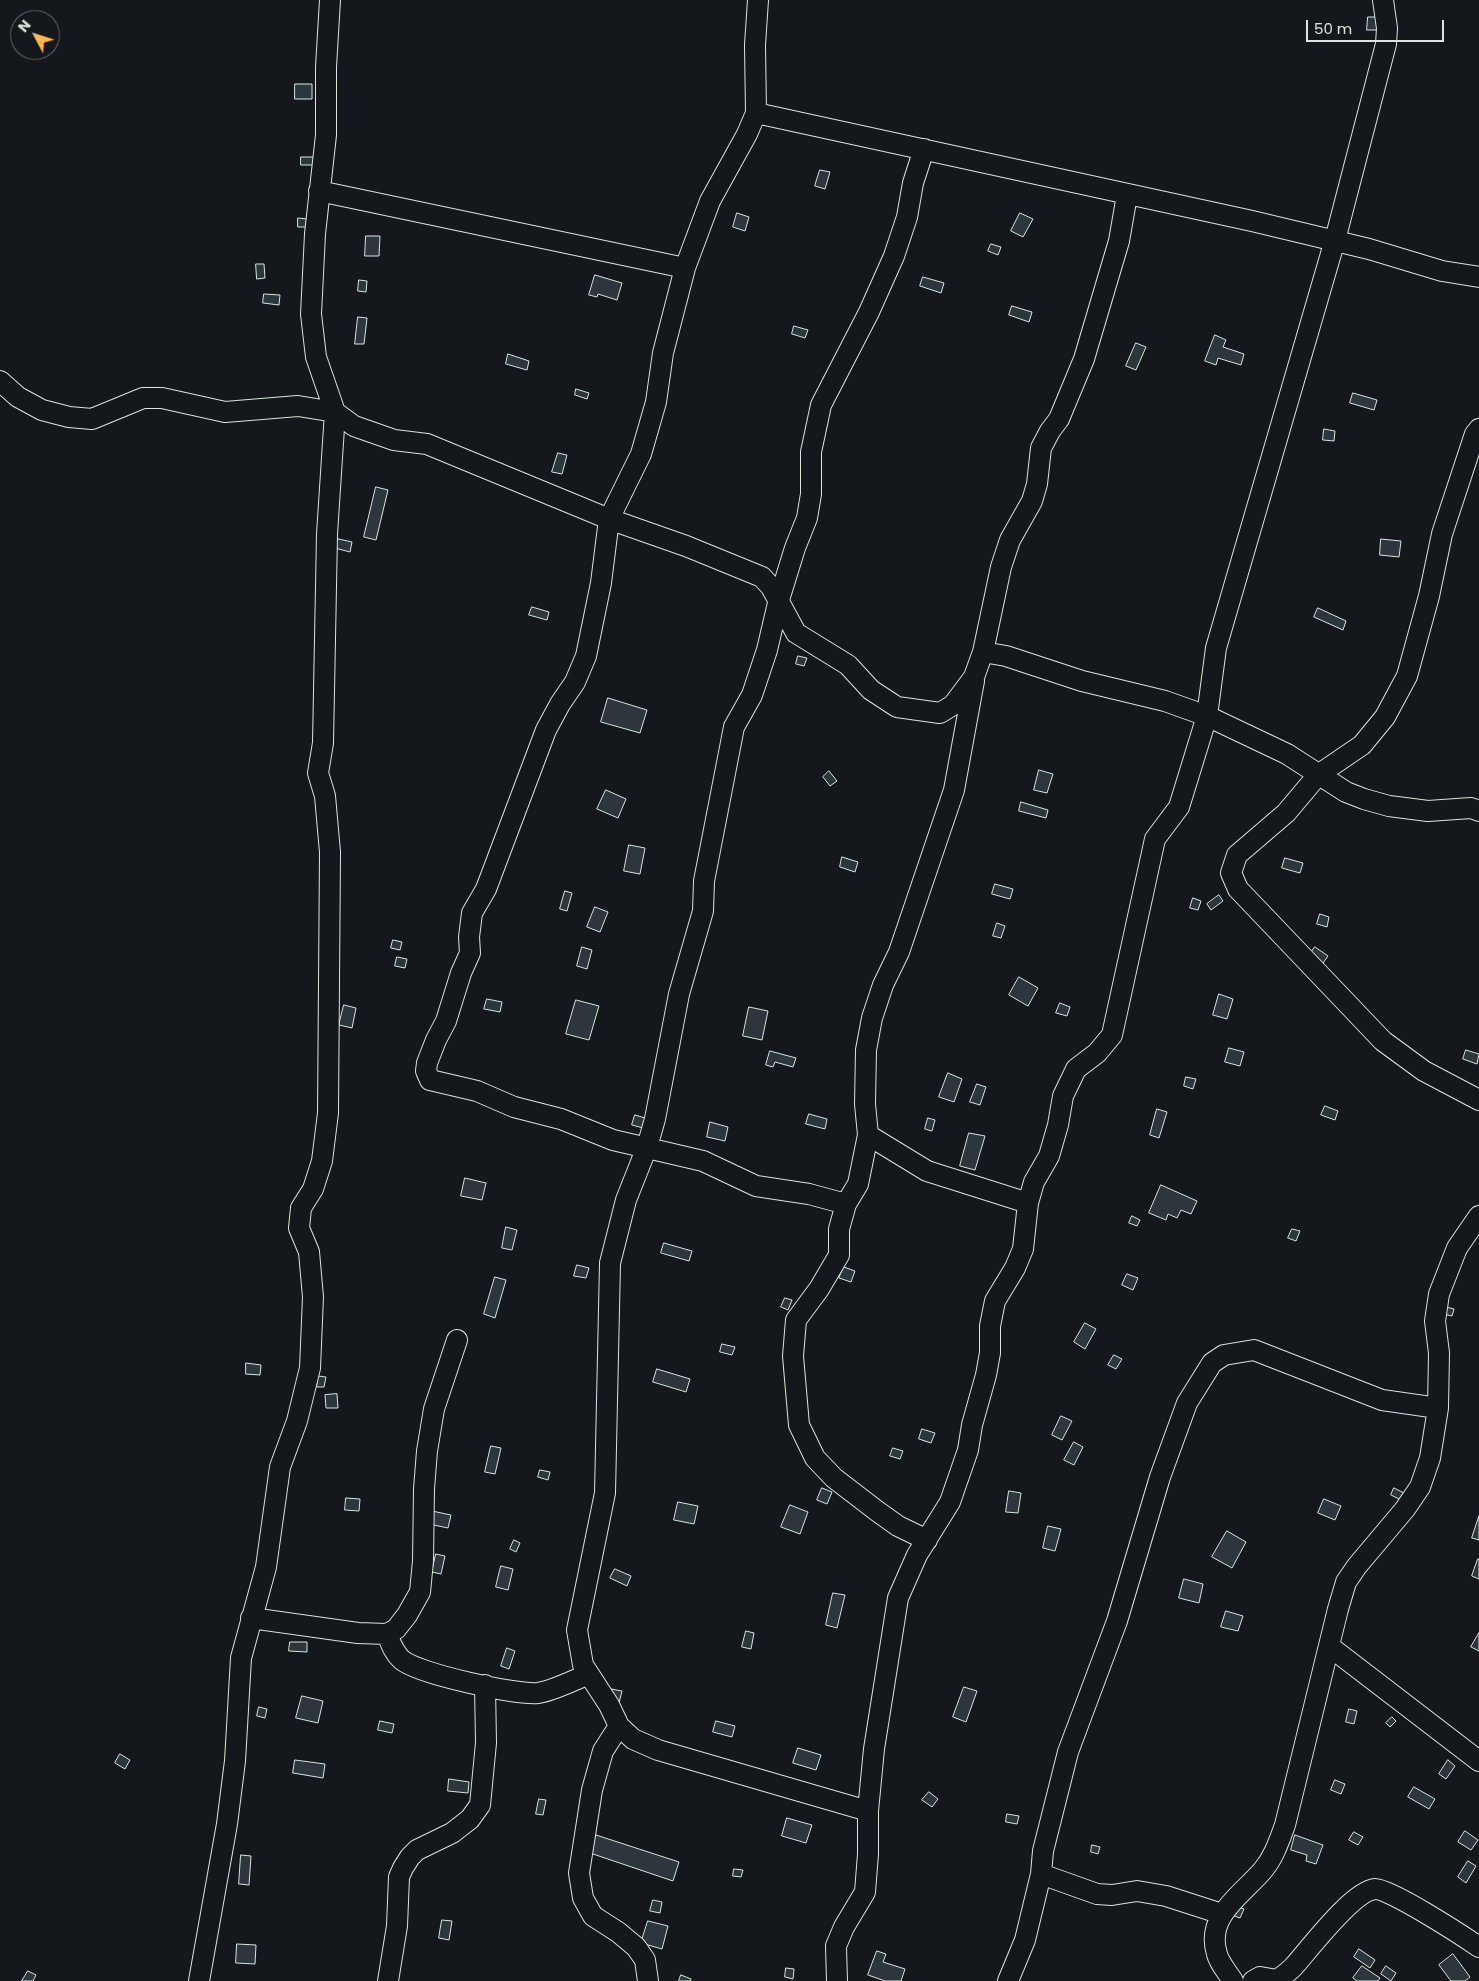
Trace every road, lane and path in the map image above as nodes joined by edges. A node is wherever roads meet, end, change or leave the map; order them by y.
1 (330, 0) edge
2 (758, 0) edge
3 (1383, 0) edge
4 (756, 113) junction
5 (924, 149) junction
6 (319, 191) junction
7 (1127, 195) junction
8 (1335, 240) junction
9 (686, 268) junction
10 (1479, 277) edge
11 (0, 381) edge
12 (335, 412) junction
13 (1479, 428) edge
14 (609, 519) junction
15 (778, 602) junction
16 (983, 652) junction
17 (974, 677) junction
18 (1207, 716) junction
19 (1318, 775) junction
20 (1479, 811) edge
21 (1479, 1100) edge
22 (868, 1135) junction
23 (646, 1147) junction
24 (1028, 1202) junction
25 (846, 1204) junction
26 (1479, 1216) edge
27 (457, 1340) dead end
28 (1438, 1408) junction
29 (927, 1540) junction
30 (251, 1618) junction
31 (387, 1634) junction
32 (1329, 1646) junction
33 (589, 1674) junction
34 (485, 1685) junction
35 (619, 1726) junction
36 (1479, 1761) edge
37 (868, 1812) junction
38 (1041, 1874) junction
39 (1222, 1914) junction
40 (1479, 1947) edge
41 (199, 1981) edge
42 (388, 1981) edge
43 (648, 1981) edge
44 (837, 1981) edge
45 (1008, 1981) edge
46 (1233, 1981) edge
47 (1253, 1981) edge

1 - 6 street
2 - 4 street
3 - 8 street
4 - 5 street
4 - 9 street
5 - 7 street
5 - 15 street
6 - 9 street
6 - 12 street
7 - 8 street
7 - 16 street
8 - 10 street
8 - 18 street
9 - 14 street
11 - 12 street
12 - 14 street
12 - 30 street
13 - 19 street
14 - 15 street
14 - 23 street
15 - 17 street
15 - 23 street
16 - 17 street
16 - 18 street
17 - 22 street
18 - 19 street
18 - 24 street
19 - 20 street
19 - 21 street
22 - 24 street
22 - 25 street
23 - 25 street
23 - 33 street
24 - 29 street
25 - 29 street
26 - 28 street
27 - 31 street
28 - 32 street
28 - 38 street
29 - 37 street
30 - 31 street
30 - 41 street
31 - 34 street
32 - 36 street
32 - 39 street
33 - 34 street
33 - 35 street
34 - 42 street
35 - 37 street
35 - 43 street
37 - 44 street
38 - 39 street
38 - 45 street
39 - 46 street
40 - 47 street

